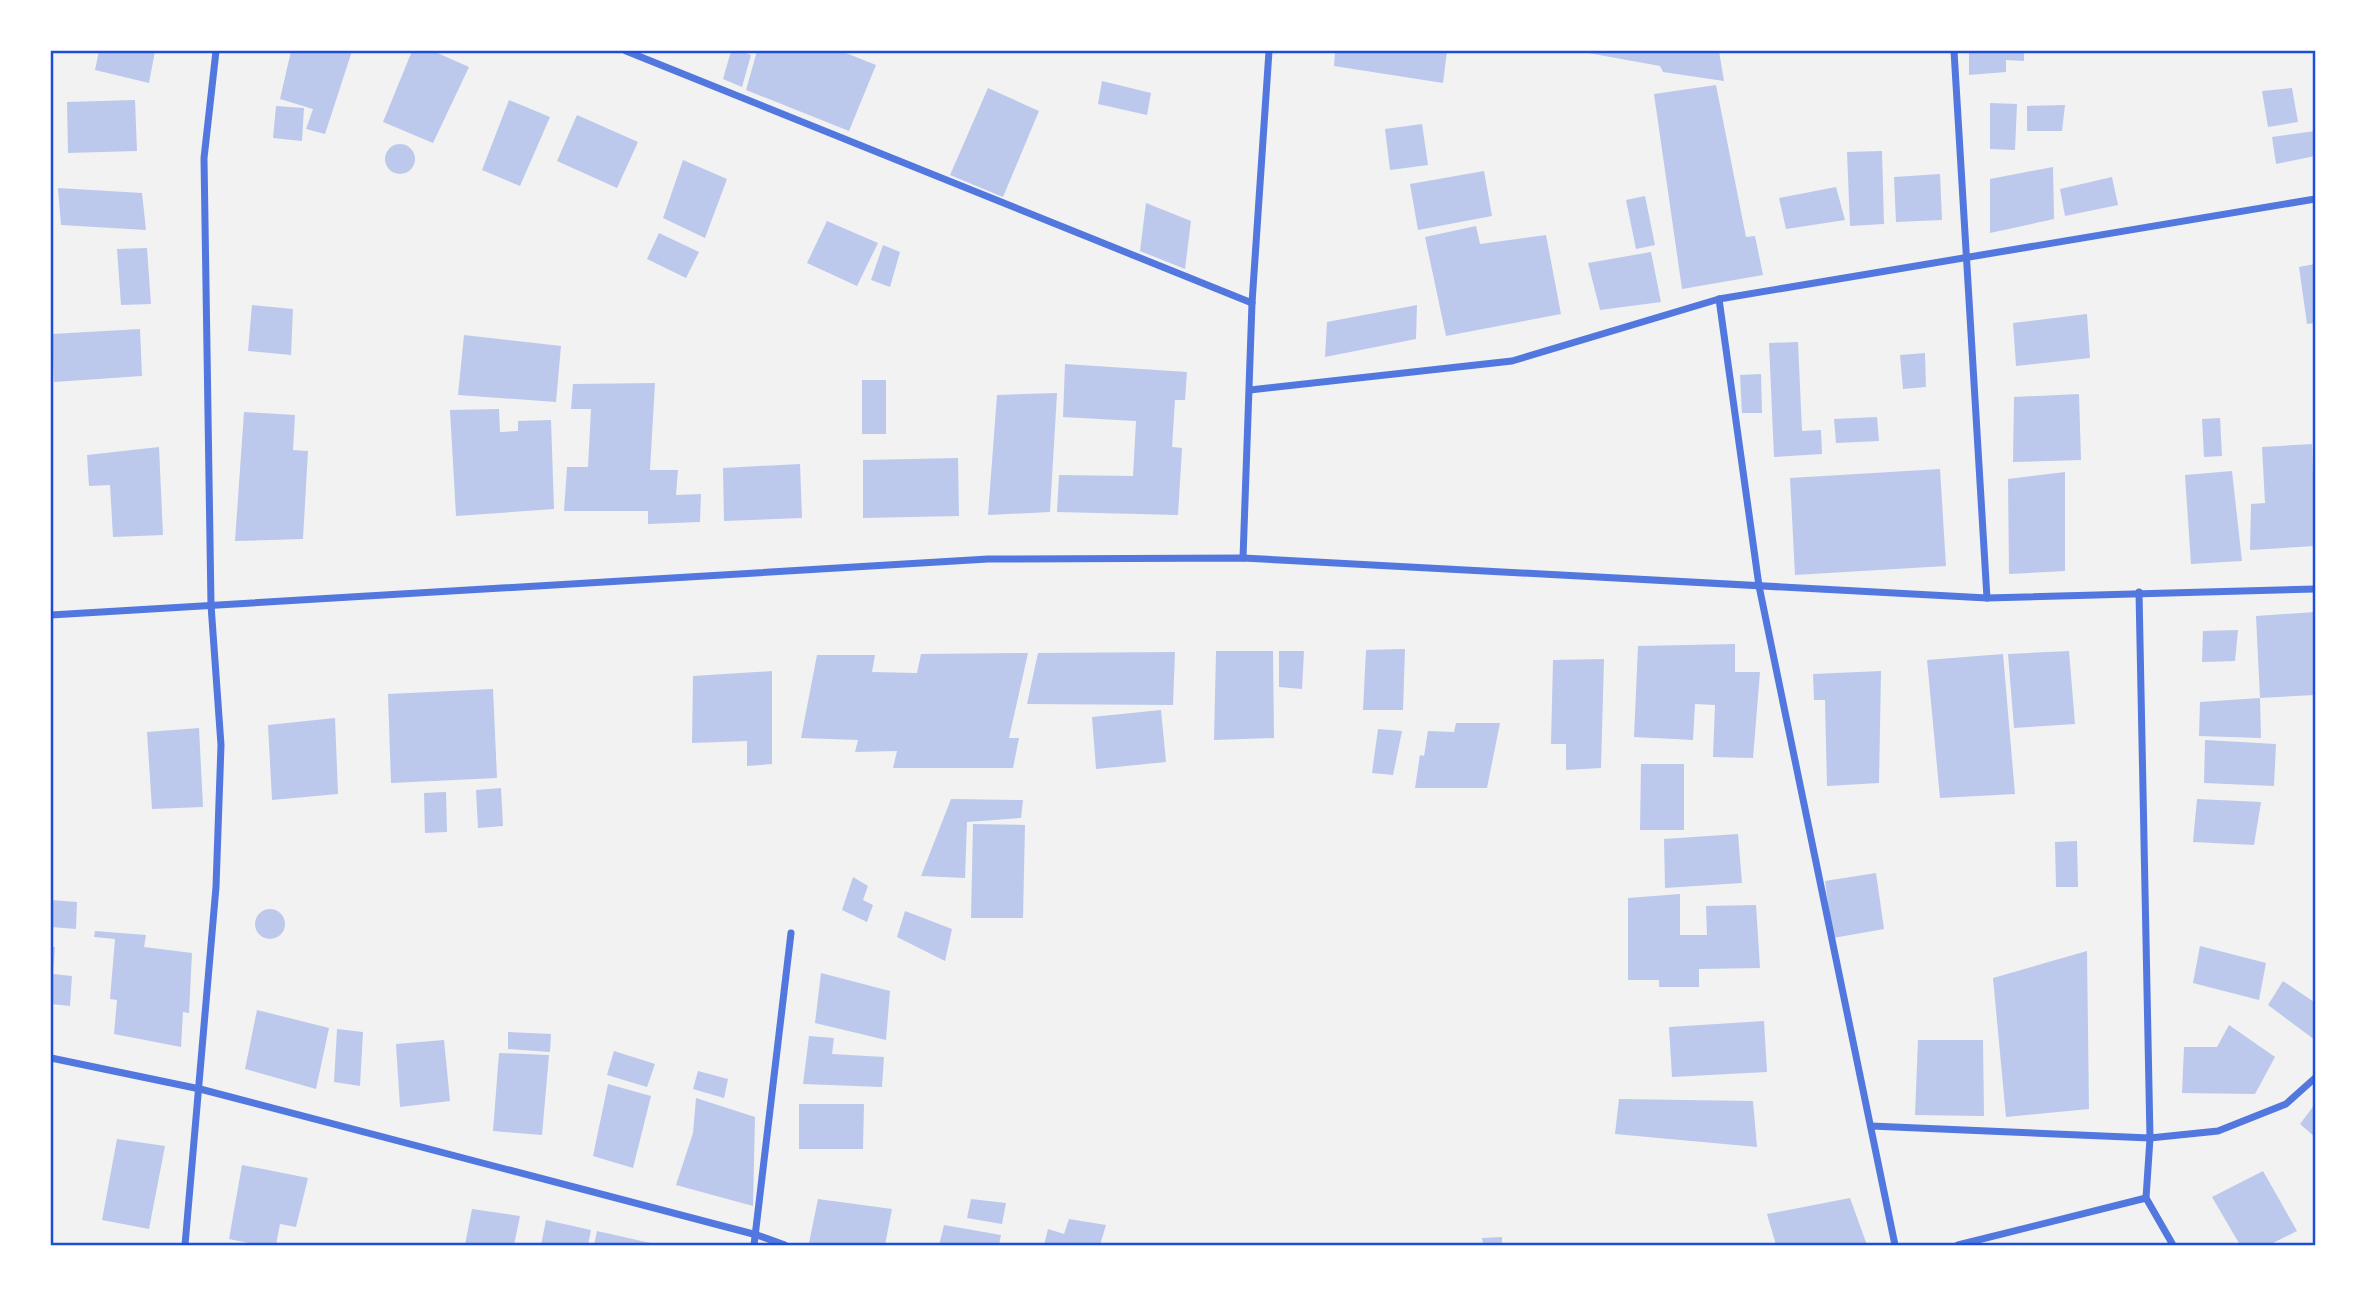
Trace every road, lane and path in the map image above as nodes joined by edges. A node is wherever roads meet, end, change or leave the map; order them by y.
1 (216, 51) edge
2 (626, 51) edge
3 (1269, 51) edge
4 (1954, 51) edge
5 (2315, 199) edge
6 (1965, 259) junction
7 (1719, 299) junction
8 (1252, 303) junction
9 (1250, 390) junction
10 (1243, 558) junction
11 (1759, 586) junction
12 (2315, 589) edge
13 (2139, 592) junction
14 (1987, 598) junction
15 (211, 605) junction
16 (51, 615) edge
17 (791, 933) dead end
18 (51, 1058) edge
19 (2315, 1078) edge
20 (200, 1090) junction
21 (1871, 1126) junction
22 (2150, 1138) junction
23 (2146, 1198) junction
24 (757, 1235) junction
25 (185, 1245) edge
26 (754, 1245) edge
27 (785, 1245) edge
28 (1895, 1245) edge
29 (1958, 1245) edge
30 (2173, 1245) edge

1 - 15 street
2 - 8 street
3 - 8 street
4 - 6 street
5 - 6 street
6 - 7 street
6 - 14 street
7 - 9 street
7 - 11 street
8 - 9 street
9 - 10 street
10 - 11 street
10 - 15 street
11 - 14 street
11 - 21 street
12 - 13 street
13 - 14 street
13 - 22 street
15 - 16 street
15 - 20 street
17 - 24 street
18 - 20 street
19 - 22 street
20 - 24 street
20 - 25 street
21 - 22 street
21 - 28 street
22 - 23 street
23 - 29 street
23 - 30 street
24 - 26 street
24 - 27 street

